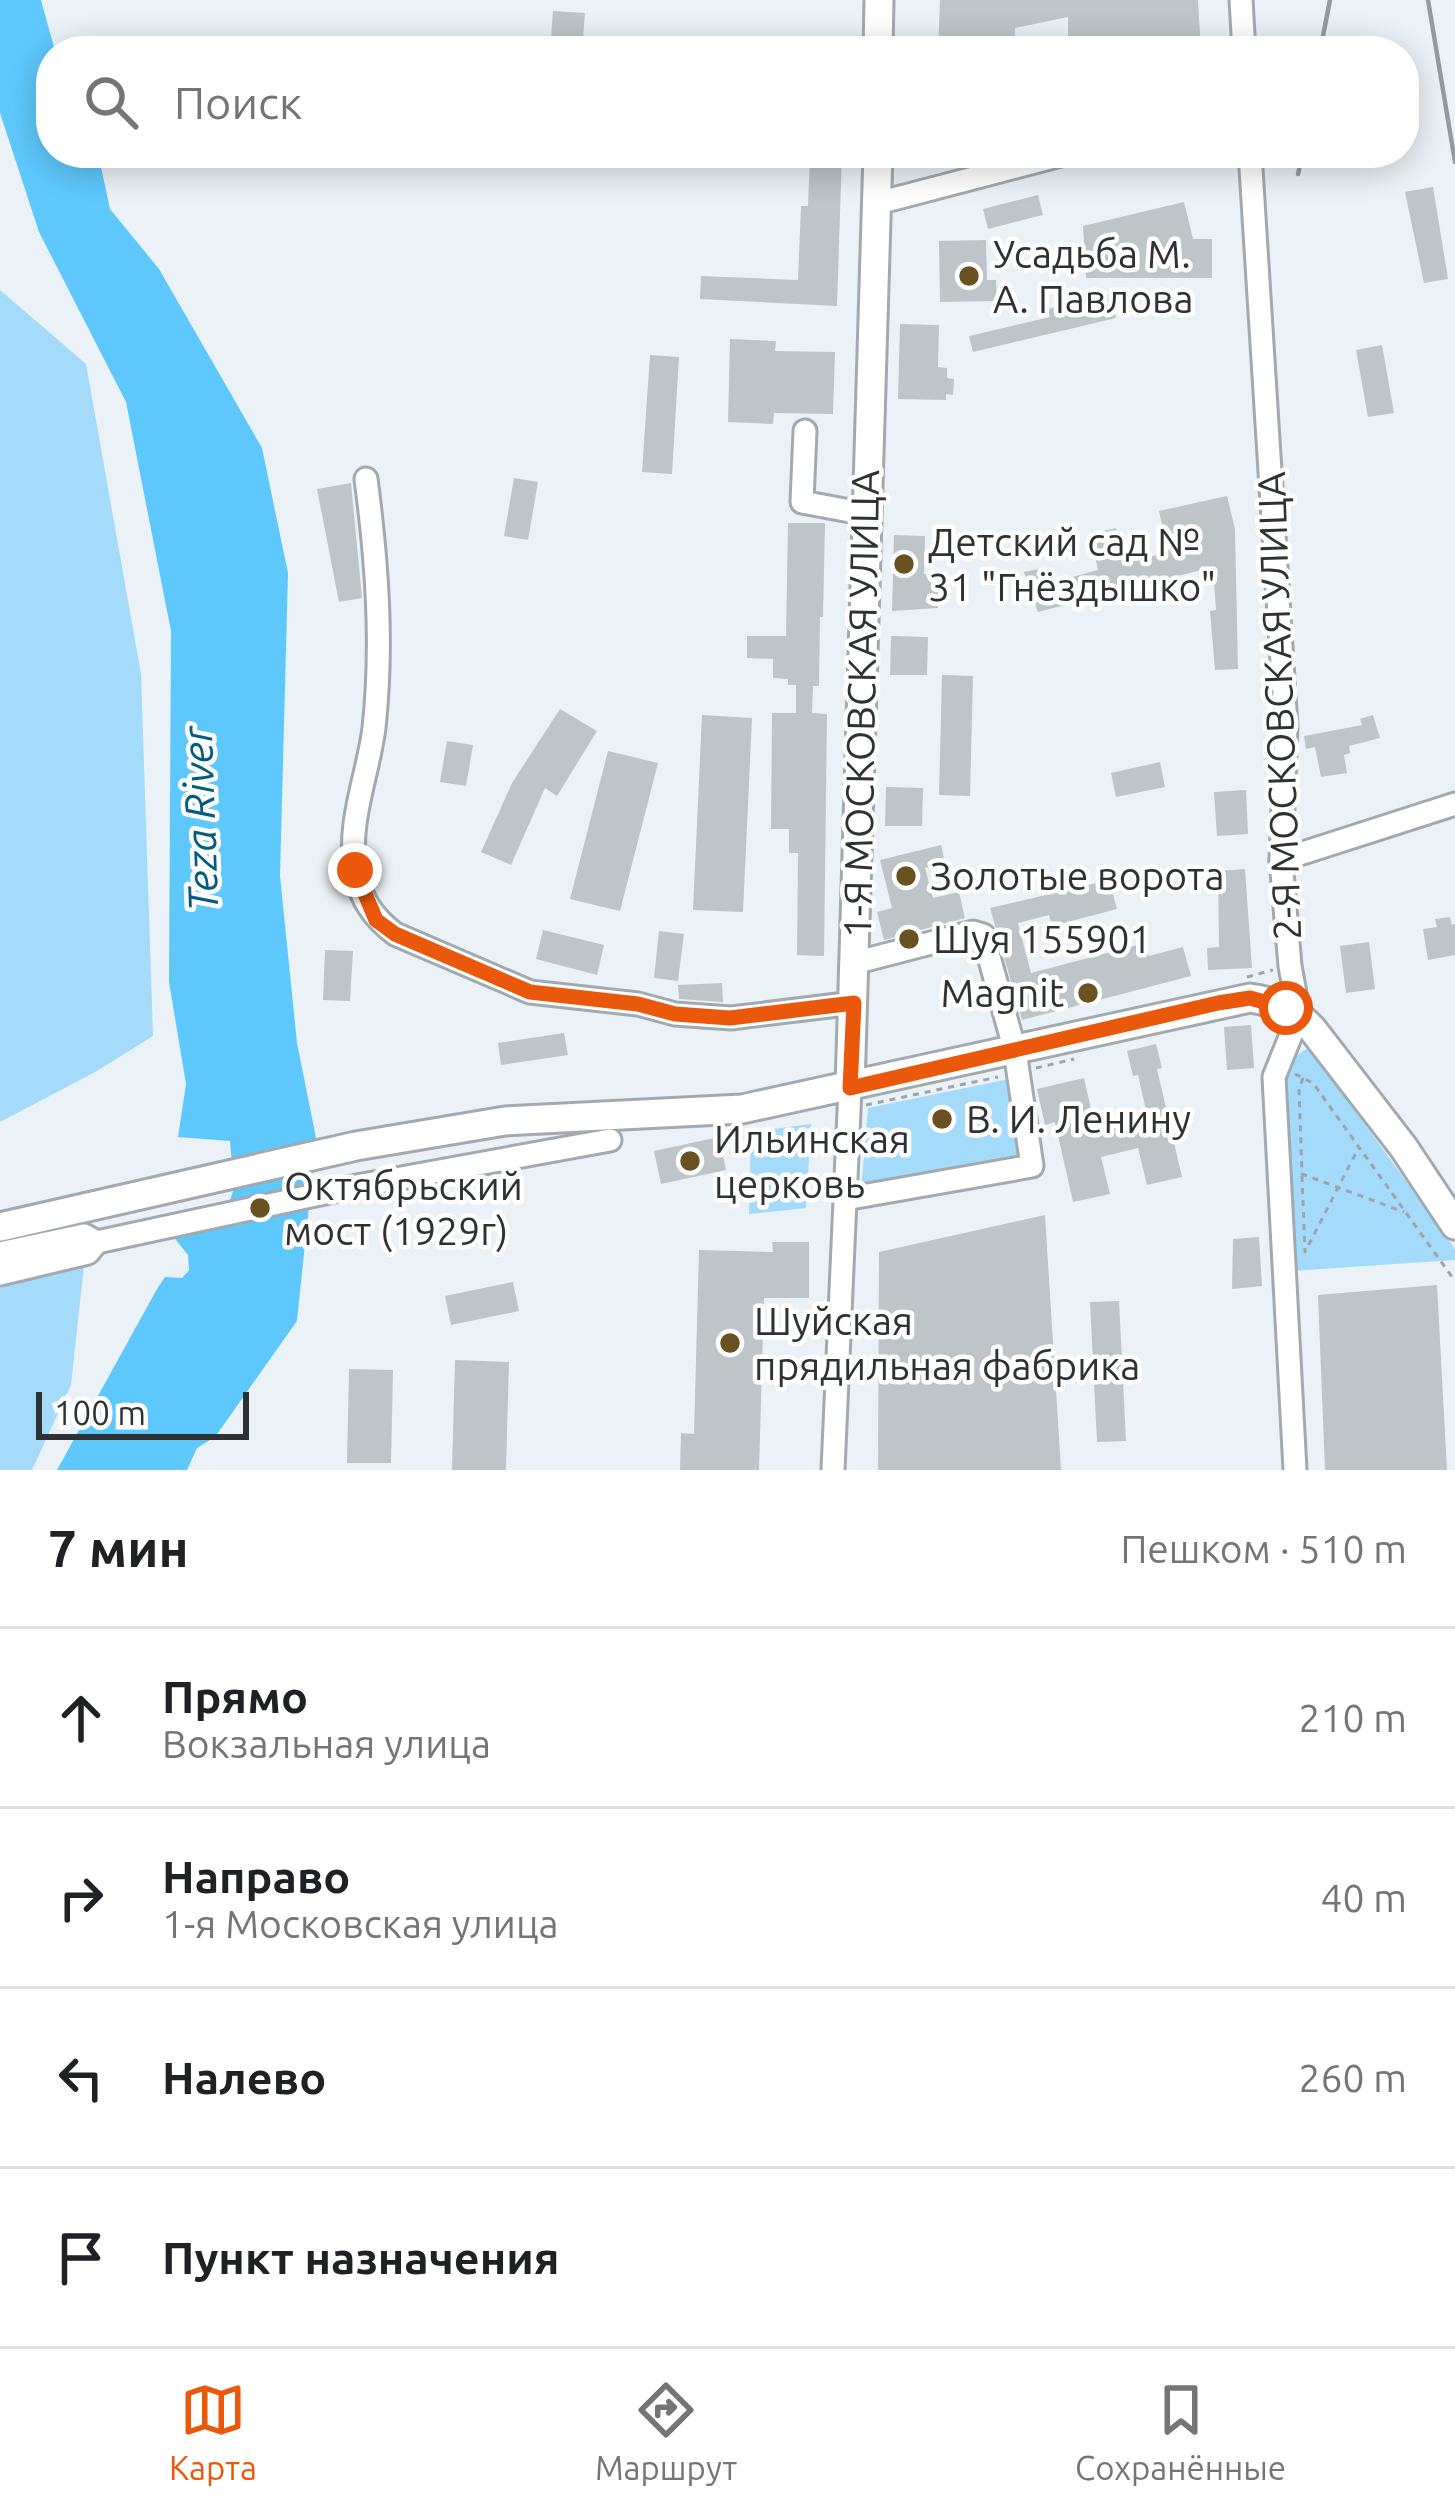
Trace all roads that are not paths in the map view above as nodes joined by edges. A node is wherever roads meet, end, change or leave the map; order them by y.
1 (879, 0) edge
2 (1241, 0) edge
3 (878, 36) edge
4 (1243, 36) edge
5 (878, 168) edge
6 (1012, 168) edge
7 (1251, 168) edge
8 (878, 203) junction
9 (805, 431) dead end
10 (366, 479) dead end
11 (866, 514) junction
12 (1455, 804) edge
13 (1281, 860) junction
14 (854, 963) junction
15 (854, 1003) junction
16 (1299, 1015) junction
17 (1015, 1051) junction
18 (850, 1088) junction
19 (610, 1140) dead end
20 (845, 1199) junction
21 (1455, 1225) edge
22 (0, 1227) edge
23 (97, 1242) junction
24 (0, 1253) edge
25 (0, 1274) edge
26 (833, 1470) edge
27 (1295, 1470) edge

1 - 3 main road
2 - 4 street
5 - 8 main road, 1-Я МОСКОВСКАЯ УЛИЦА
6 - 8 street
7 - 13 street, 2-Я МОСКОВСКАЯ УЛИЦА
8 - 11 main road, 1-Я МОСКОВСКАЯ УЛИЦА
9 - 11 street
10 - 15 street
11 - 14 main road, 1-Я МОСКОВСКАЯ УЛИЦА
12 - 13 street
13 - 16 street, 2-Я МОСКОВСКАЯ УЛИЦА
14 - 15 main road, 1-Я МОСКОВСКАЯ УЛИЦА
14 - 17 street
15 - 18 main road, 1-Я МОСКОВСКАЯ УЛИЦА
16 - 17 main road
16 - 21 main road
16 - 27 street
17 - 18 main road
17 - 20 street
18 - 20 street, 1-Я МОСКОВСКАЯ УЛИЦА
18 - 22 main road
19 - 23 street
20 - 26 street, 1-Я МОСКОВСКАЯ УЛИЦА
23 - 24 street
23 - 25 street

